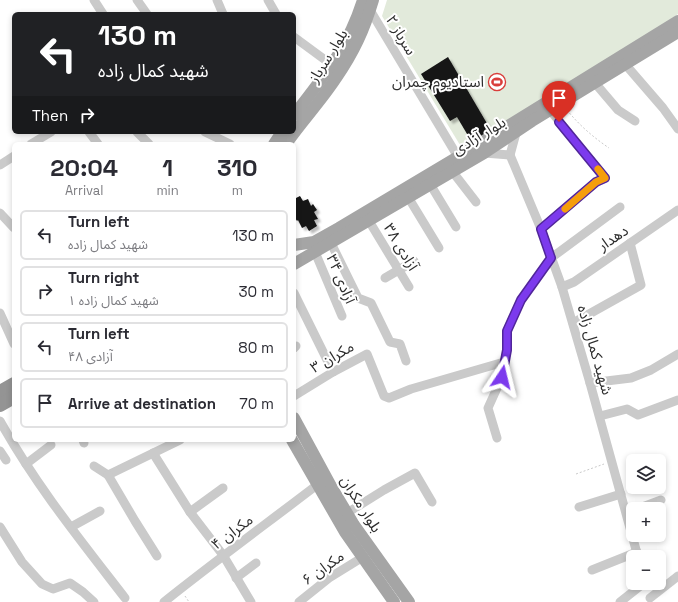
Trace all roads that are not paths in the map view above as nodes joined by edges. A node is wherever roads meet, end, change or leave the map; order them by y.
1 (94, 0) edge
2 (137, 0) edge
3 (217, 0) edge
4 (268, 0) edge
5 (369, 3) edge
6 (102, 12) edge
7 (146, 12) edge
8 (222, 12) edge
9 (275, 12) edge
10 (678, 30) edge
11 (296, 43) edge
12 (625, 64) junction
13 (332, 65) junction
14 (595, 83) junction
15 (550, 110) junction
16 (296, 113) edge
17 (635, 121) dead end
18 (678, 129) edge
19 (296, 131) edge
20 (516, 133) junction
21 (48, 134) edge
22 (139, 134) edge
23 (209, 134) edge
24 (294, 134) edge
25 (34, 142) edge
26 (147, 142) edge
27 (226, 142) edge
28 (288, 142) edge
29 (484, 153) junction
30 (510, 155) junction
31 (12, 157) edge
32 (458, 157) junction
33 (0, 165) edge
34 (452, 171) junction
35 (430, 184) junction
36 (408, 198) junction
37 (476, 202) dead end
38 (620, 207) dead end
39 (678, 210) edge
40 (0, 213) edge
41 (369, 221) junction
42 (12, 226) edge
43 (456, 227) dead end
44 (541, 229) junction
45 (331, 243) junction
46 (630, 243) junction
47 (296, 246) edge
48 (438, 248) dead end
49 (315, 252) junction
50 (551, 258) junction
51 (414, 261) dead end
52 (296, 263) edge
53 (398, 270) junction
54 (385, 278) dead end
55 (408, 287) dead end
56 (562, 287) junction
57 (296, 297) edge
58 (0, 313) edge
59 (342, 316) dead end
60 (573, 323) junction
61 (12, 340) edge
62 (678, 354) edge
63 (406, 360) dead end
64 (504, 362) junction
65 (333, 372) junction
66 (590, 383) junction
67 (12, 385) edge
68 (0, 392) edge
69 (296, 395) edge
70 (12, 398) edge
71 (678, 400) edge
72 (0, 405) edge
73 (600, 416) junction
74 (0, 421) edge
75 (296, 422) edge
76 (497, 438) dead end
77 (175, 442) edge
78 (293, 442) edge
79 (51, 445) dead end
80 (0, 451) edge
81 (153, 453) junction
82 (6, 460) dead end
83 (26, 464) junction
84 (94, 466) dead end
85 (108, 475) junction
86 (317, 485) junction
87 (223, 488) dead end
88 (621, 494) junction
89 (661, 500) dead end
90 (432, 502) dead end
91 (656, 502) edge
92 (626, 504) edge
93 (579, 507) dead end
94 (100, 511) dead end
95 (190, 512) junction
96 (347, 513) junction
97 (0, 527) edge
98 (71, 528) junction
99 (223, 555) junction
100 (157, 556) dead end
101 (363, 557) junction
102 (626, 559) edge
103 (256, 563) dead end
104 (592, 570) dead end
105 (678, 576) edge
106 (236, 578) junction
107 (636, 590) edge
108 (647, 590) edge
109 (125, 598) dead end
110 (651, 600) edge
111 (94, 602) edge
112 (164, 602) edge
113 (251, 602) edge
114 (299, 602) edge
115 (394, 602) edge
116 (409, 602) edge
117 (620, 602) edge

1 - 6 street
2 - 7 street
3 - 8 street
4 - 9 street
5 - 13 main road, بلوار سرباز
5 - 19 main road, بلوار سرباز
5 - 32 street, سرباز ۲
10 - 12 main road, بلوار آزادی
10 - 32 main road, بلوار آزادی
11 - 13 street
12 - 14 main road, بلوار آزادی
12 - 18 street
13 - 16 main road, بلوار سرباز
14 - 15 main road, بلوار آزادی
14 - 17 street
15 - 20 main road, بلوار آزادی
15 - 44 street
20 - 29 main road, بلوار آزادی
20 - 30 street
21 - 25 street
22 - 26 street
23 - 27 street
24 - 28 main road, بلوار سرباز
29 - 30 street
29 - 34 main road, بلوار آزادی
30 - 44 street, شهید کمال زاده
31 - 33 street
32 - 47 main road, بلوار آزادی
34 - 35 main road, بلوار آزادی
34 - 37 street
35 - 36 main road, بلوار آزادی
35 - 43 street
36 - 41 main road, بلوار آزادی
36 - 48 street
38 - 50 street
39 - 46 street, دهدار
40 - 42 street
41 - 45 main road, بلوار آزادی
41 - 53 street, آزادی ۳۸
44 - 50 street, شهید کمال زاده
45 - 49 main road, بلوار آزادی
45 - 63 street
46 - 56 street, دهدار
46 - 60 street
49 - 52 main road, بلوار آزادی
49 - 59 street, آزادی ۳۴
50 - 56 street, شهید کمال زاده
50 - 64 street
51 - 53 street
53 - 54 street
53 - 55 street, آزادی ۳۸
56 - 60 street, شهید کمال زاده
57 - 65 street
58 - 61 street
60 - 66 street, شهید کمال زاده
62 - 66 street
64 - 65 street, مکران ۳
64 - 76 street
65 - 69 street, مکران ۳
66 - 73 street, شهید کمال زاده
67 - 68 highway
70 - 72 highway
71 - 73 street
73 - 88 street, شهید کمال زاده
74 - 83 street
75 - 96 main road, بلوار مکران
77 - 81 street
78 - 86 main road, بلوار مکران
79 - 83 street
80 - 82 street
81 - 85 street
81 - 95 street
83 - 98 street
84 - 85 street
85 - 100 street
86 - 99 street, مکران ۴
86 - 101 main road, بلوار مکران
87 - 95 street
88 - 92 street, شهید کمال زاده
88 - 93 street
89 - 91 street
90 - 96 street
94 - 98 street
95 - 99 street
96 - 116 main road, بلوار مکران
97 - 111 street
98 - 109 street
99 - 106 street
99 - 112 street, مکران ۴
101 - 114 street, مکران ۶
101 - 115 main road, بلوار مکران
102 - 104 street
103 - 106 street
105 - 110 street
106 - 113 street
107 - 117 street
108 - 110 street

